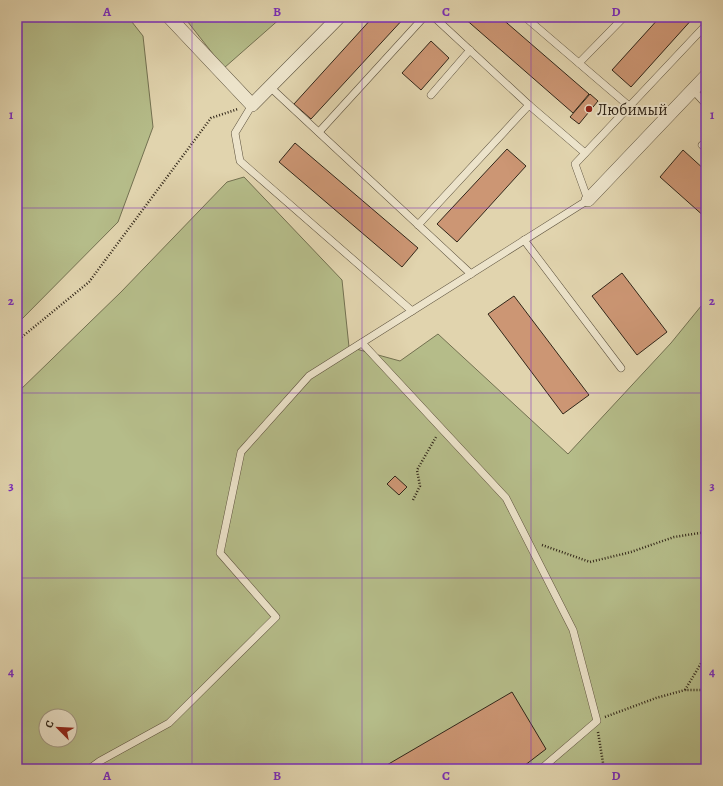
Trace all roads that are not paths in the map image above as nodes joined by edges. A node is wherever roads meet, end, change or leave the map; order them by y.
1 (169, 17) edge
2 (339, 17) edge
3 (424, 17) edge
4 (434, 17) edge
5 (526, 17) edge
6 (624, 17) edge
7 (706, 25) edge
8 (470, 50) junction
9 (579, 63) junction
10 (706, 76) edge
11 (270, 87) junction
12 (693, 90) junction
13 (431, 95) dead end
14 (706, 101) edge
15 (252, 105) junction
16 (529, 105) junction
17 (629, 106) junction
18 (319, 132) junction
19 (585, 153) junction
20 (588, 200) junction
21 (418, 225) junction
22 (524, 240) junction
23 (471, 274) junction
24 (412, 311) junction
25 (362, 343) junction
26 (621, 368) dead end
27 (89, 769) edge
28 (542, 769) edge

1 - 15 street
2 - 11 street
3 - 18 lane
4 - 8 lane
5 - 9 lane
6 - 9 lane
7 - 17 lane
8 - 13 lane
8 - 16 lane
9 - 17 lane
10 - 12 street
11 - 15 street
11 - 18 lane
12 - 14 lane
12 - 20 street
15 - 24 lane
16 - 19 lane
16 - 21 lane
17 - 19 lane
18 - 21 lane
19 - 20 lane
20 - 22 lane
21 - 23 lane
22 - 23 lane
22 - 26 lane
23 - 24 lane
24 - 25 lane
25 - 27 lane
25 - 28 lane

